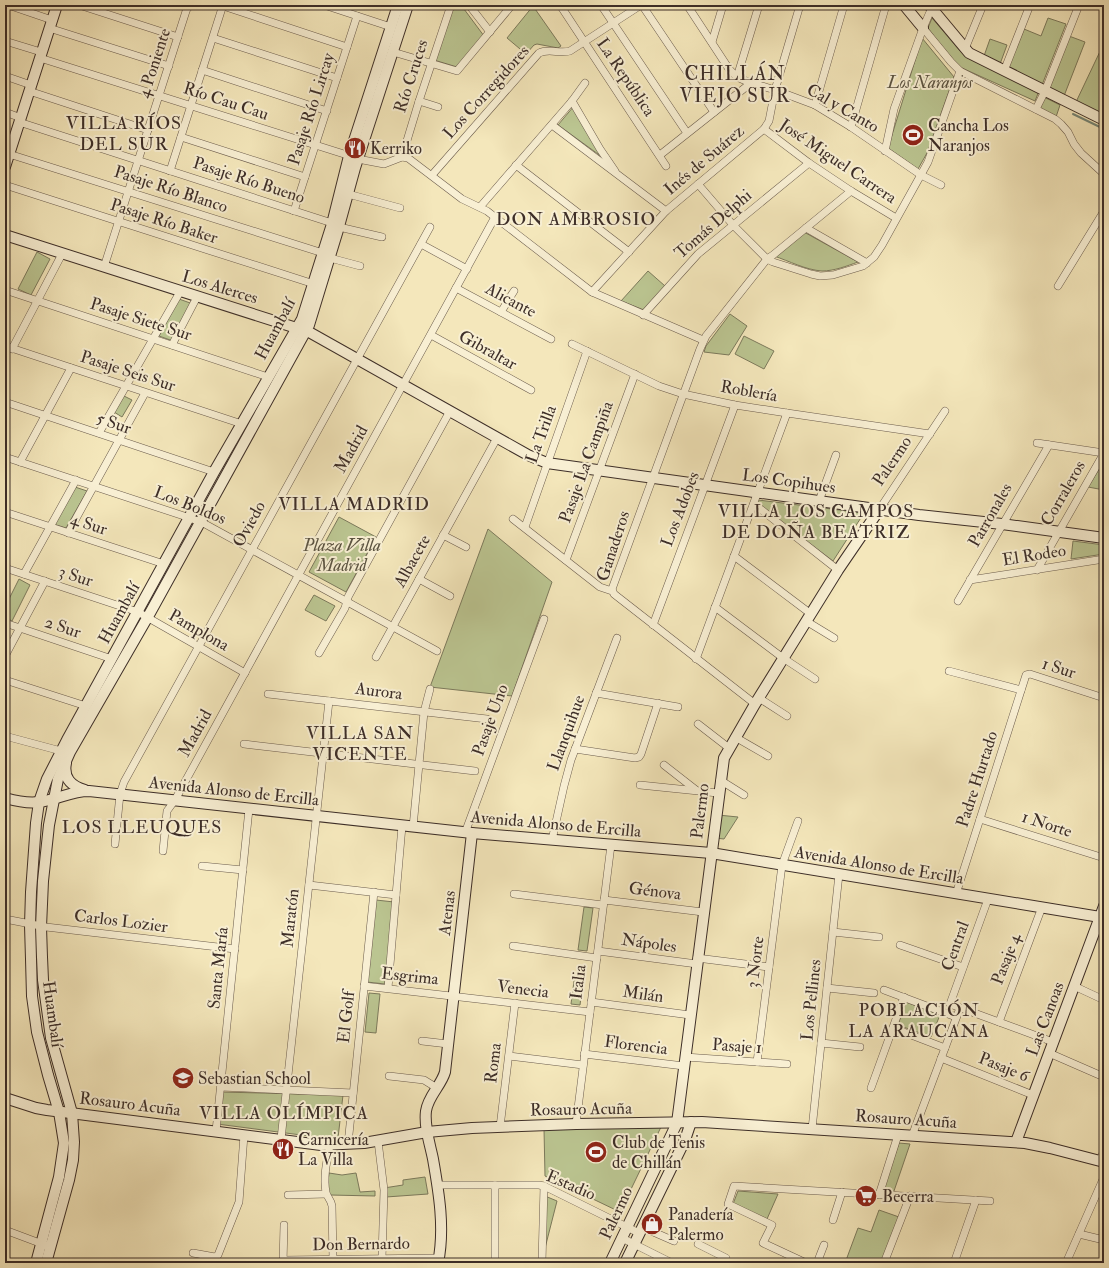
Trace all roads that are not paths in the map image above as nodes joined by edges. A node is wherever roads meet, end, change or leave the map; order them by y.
1 (8, 5) edge
2 (57, 5) edge
3 (79, 5) edge
4 (178, 5) edge
5 (324, 5) edge
6 (398, 5) edge
7 (408, 5) edge
8 (450, 5) edge
9 (469, 5) edge
10 (512, 5) edge
11 (560, 5) edge
12 (601, 5) edge
13 (642, 5) edge
14 (687, 5) edge
15 (723, 5) edge
16 (759, 5) edge
17 (800, 5) edge
18 (844, 5) edge
19 (886, 5) edge
20 (904, 5) edge
21 (982, 5) edge
22 (1030, 5) edge
23 (1079, 5) edge
24 (188, 6) edge
25 (223, 6) edge
26 (931, 6) edge
27 (357, 16) junction
28 (613, 23) junction
29 (51, 24) junction
30 (391, 26) junction
31 (923, 28) junction
32 (490, 32) junction
33 (178, 37) junction
34 (213, 38) junction
35 (5, 41) edge
36 (584, 42) junction
37 (712, 42) junction
38 (347, 47) junction
39 (965, 49) junction
40 (393, 52) junction
41 (40, 55) junction
42 (431, 64) junction
43 (169, 66) junction
44 (202, 70) junction
45 (960, 71) junction
46 (1004, 71) junction
47 (5, 76) edge
48 (737, 77) junction
49 (337, 78) junction
50 (750, 82) junction
51 (585, 83) dead end
52 (30, 88) junction
53 (775, 90) junction
54 (1045, 91) junction
55 (159, 96) junction
56 (419, 101) junction
57 (572, 101) junction
58 (814, 105) junction
59 (191, 106) junction
60 (438, 107) dead end
61 (1036, 108) junction
62 (326, 111) junction
63 (5, 112) edge
64 (714, 112) junction
65 (20, 120) junction
66 (1104, 120) edge
67 (552, 125) junction
68 (851, 127) junction
69 (764, 129) junction
70 (148, 130) junction
71 (687, 134) junction
72 (181, 137) junction
73 (316, 145) junction
74 (8, 151) edge
75 (885, 151) junction
76 (660, 155) junction
77 (402, 157) junction
78 (354, 158) junction
79 (138, 161) junction
80 (809, 163) junction
81 (516, 165) junction
82 (666, 166) dead end
83 (5, 167) edge
84 (170, 171) junction
85 (1104, 174) edge
86 (432, 175) junction
87 (921, 175) junction
88 (619, 176) junction
89 (305, 177) junction
90 (698, 184) junction
91 (5, 185) edge
92 (941, 185) dead end
93 (851, 191) junction
94 (128, 192) junction
95 (348, 194) junction
96 (480, 207) junction
97 (400, 208) dead end
98 (294, 211) junction
99 (666, 211) junction
100 (1104, 212) edge
101 (495, 217) junction
102 (896, 218) junction
103 (118, 223) junction
104 (336, 225) junction
105 (733, 225) junction
106 (430, 227) dead end
107 (806, 228) junction
108 (5, 236) edge
109 (382, 237) dead end
110 (421, 244) junction
111 (628, 252) junction
112 (62, 254) junction
113 (326, 256) junction
114 (767, 259) junction
115 (867, 263) junction
116 (360, 266) dead end
117 (104, 267) junction
118 (467, 269) junction
119 (314, 284) junction
120 (1058, 286) dead end
121 (456, 288) junction
122 (5, 290) edge
123 (514, 290) dead end
124 (180, 292) junction
125 (592, 292) junction
126 (197, 297) junction
127 (37, 301) junction
128 (501, 312) junction
129 (643, 315) junction
130 (302, 329) junction
131 (431, 335) junction
132 (153, 339) junction
133 (551, 339) dead end
134 (703, 340) junction
135 (572, 344) dead end
136 (172, 345) junction
137 (8, 348) edge
138 (587, 351) junction
139 (358, 359) junction
140 (71, 368) junction
141 (635, 374) junction
142 (268, 377) junction
143 (403, 384) junction
144 (126, 387) junction
145 (531, 390) dead end
146 (145, 393) junction
147 (683, 394) junction
148 (5, 402) edge
149 (735, 405) junction
150 (450, 411) junction
151 (945, 411) dead end
152 (788, 413) junction
153 (45, 415) junction
154 (242, 424) junction
155 (100, 434) junction
156 (930, 434) junction
157 (497, 438) junction
158 (119, 440) junction
159 (1037, 443) dead end
160 (1049, 445) junction
161 (520, 450) joint
162 (1104, 453) edge
163 (836, 455) dead end
164 (5, 457) edge
165 (20, 462) junction
166 (547, 463) junction
167 (599, 471) junction
168 (214, 472) junction
169 (652, 478) junction
170 (76, 480) junction
171 (94, 486) junction
172 (705, 486) junction
173 (758, 493) junction
174 (819, 501) junction
175 (754, 504) junction
176 (879, 510) junction
177 (5, 512) edge
178 (190, 518) junction
179 (513, 519) dead end
180 (200, 522) junction
181 (1002, 524) junction
182 (50, 527) junction
183 (524, 527) junction
184 (1058, 532) junction
185 (68, 533) junction
186 (443, 535) junction
187 (1104, 537) edge
188 (466, 547) dead end
189 (252, 550) junction
190 (734, 556) junction
191 (1104, 559) edge
192 (566, 560) junction
193 (164, 564) junction
194 (5, 568) edge
195 (838, 570) junction
196 (1037, 570) junction
197 (24, 574) junction
198 (299, 575) junction
199 (419, 579) junction
200 (970, 580) junction
201 (45, 581) junction
202 (612, 591) junction
203 (450, 596) dead end
204 (958, 601) dead end
205 (347, 602) junction
206 (715, 607) junction
207 (142, 615) junction
208 (808, 618) junction
209 (544, 619) dead end
210 (5, 623) edge
211 (653, 624) junction
212 (392, 627) junction
213 (20, 628) junction
214 (617, 638) dead end
215 (834, 638) dead end
216 (199, 647) junction
217 (437, 651) dead end
218 (319, 653) dead end
219 (5, 656) edge
220 (376, 657) dead end
221 (783, 658) junction
222 (112, 659) junction
223 (696, 659) junction
224 (949, 671) dead end
225 (245, 673) junction
226 (1027, 674) joint
227 (815, 678) dead end
228 (5, 680) edge
229 (430, 689) dead end
230 (1021, 690) junction
231 (596, 693) junction
232 (268, 694) dead end
233 (1104, 698) edge
234 (329, 701) junction
235 (757, 701) junction
236 (658, 703) junction
237 (86, 706) junction
238 (678, 706) dead end
239 (424, 712) junction
240 (787, 716) dead end
241 (487, 719) dead end
242 (698, 724) dead end
243 (5, 736) edge
244 (735, 737) junction
245 (244, 744) dead end
246 (729, 748) junction
247 (575, 749) junction
248 (323, 753) junction
249 (64, 756) junction
250 (768, 756) dead end
251 (419, 764) junction
252 (664, 765) dead end
253 (476, 771) dead end
254 (720, 780) junction
255 (640, 785) dead end
256 (697, 790) junction
257 (89, 791) junction
258 (718, 793) junction
259 (120, 794) junction
260 (744, 795) dead end
261 (5, 798) edge
262 (53, 798) junction
263 (175, 800) junction
264 (39, 802) junction
265 (250, 809) junction
266 (317, 816) junction
267 (980, 819) junction
268 (798, 822) dead end
269 (402, 826) junction
270 (413, 827) junction
271 (468, 833) junction
272 (552, 840) junction
273 (114, 844) dead end
274 (611, 845) junction
275 (163, 851) dead end
276 (710, 854) junction
277 (1104, 858) edge
278 (782, 865) junction
279 (202, 866) dead end
280 (243, 870) junction
281 (839, 874) junction
282 (309, 885) junction
283 (374, 892) junction
284 (514, 894) dead end
285 (956, 894) junction
286 (396, 895) junction
287 (988, 899) junction
288 (604, 903) junction
289 (1104, 906) edge
290 (1042, 907) junction
291 (703, 912) junction
292 (1102, 917) edge
293 (5, 919) edge
294 (30, 925) junction
295 (41, 927) junction
296 (833, 932) junction
297 (879, 937) dead end
298 (900, 945) dead end
299 (513, 946) dead end
300 (235, 949) junction
301 (597, 954) junction
302 (697, 961) junction
303 (769, 967) junction
304 (963, 967) junction
305 (364, 986) junction
306 (1074, 986) junction
307 (388, 988) junction
308 (827, 988) junction
309 (884, 990) dead end
310 (874, 993) dead end
311 (453, 996) junction
312 (904, 998) junction
313 (1104, 1000) edge
314 (591, 1002) junction
315 (515, 1003) junction
316 (960, 1008) junction
317 (590, 1012) junction
318 (690, 1015) junction
319 (956, 1017) junction
320 (999, 1022) junction
321 (893, 1028) junction
322 (422, 1041) dead end
323 (1053, 1042) junction
324 (821, 1043) junction
325 (448, 1044) junction
326 (860, 1047) dead end
327 (945, 1048) junction
328 (1049, 1053) junction
329 (584, 1054) junction
330 (509, 1056) junction
331 (941, 1058) junction
332 (684, 1061) junction
333 (757, 1062) junction
334 (787, 1064) dead end
335 (583, 1065) junction
336 (389, 1076) dead end
337 (1104, 1077) edge
338 (221, 1087) junction
339 (437, 1088) junction
340 (871, 1088) dead end
341 (287, 1090) junction
342 (353, 1093) junction
343 (1033, 1095) junction
344 (5, 1098) edge
345 (59, 1112) junction
346 (72, 1113) junction
347 (691, 1122) junction
348 (677, 1123) junction
349 (576, 1124) junction
350 (500, 1127) junction
351 (812, 1129) junction
352 (216, 1131) junction
353 (427, 1132) junction
354 (244, 1135) junction
355 (898, 1135) junction
356 (912, 1136) junction
357 (282, 1140) junction
358 (378, 1140) junction
359 (1016, 1142) junction
360 (348, 1144) junction
361 (330, 1145) junction
362 (1104, 1150) edge
363 (1102, 1162) edge
364 (1104, 1177) edge
365 (438, 1185) junction
366 (495, 1185) junction
367 (544, 1186) junction
368 (842, 1192) junction
369 (326, 1194) junction
370 (879, 1194) junction
371 (288, 1195) dead end
372 (910, 1196) junction
373 (976, 1200) junction
374 (990, 1201) dead end
375 (832, 1220) dead end
376 (284, 1225) dead end
377 (627, 1227) junction
378 (5, 1230) edge
379 (641, 1230) junction
380 (1079, 1234) junction
381 (622, 1238) junction
382 (1104, 1240) edge
383 (674, 1241) dead end
384 (634, 1244) junction
385 (698, 1244) dead end
386 (46, 1245) junction
387 (824, 1245) dead end
388 (193, 1253) dead end
389 (382, 1258) junction
390 (333, 1259) junction
391 (438, 1260) edge
392 (283, 1261) edge
393 (542, 1262) edge
394 (36, 1263) edge
395 (46, 1263) edge
396 (495, 1263) edge
397 (610, 1263) edge
398 (625, 1263) edge
399 (672, 1263) edge
400 (724, 1263) edge
401 (806, 1263) edge
402 (817, 1263) edge
403 (884, 1263) edge
404 (954, 1263) edge
405 (1066, 1263) edge

1 - 29 street
2 - 29 street
3 - 33 street
4 - 24 street
5 - 27 street
6 - 30 street, Huambalí
7 - 40 street, Huambalí
8 - 42 street, Río Cruces
9 - 32 street
10 - 32 street
11 - 36 street, La República
12 - 28 street
13 - 28 street
13 - 64 street
14 - 37 street
15 - 37 street
16 - 48 street
17 - 53 street, Inés de Suárez
18 - 58 street
19 - 68 street
20 - 31 street
21 - 39 street
22 - 46 street
23 - 54 street
24 - 33 street, 4 Poniente
25 - 34 street
25 - 38 street
26 - 31 street
26 - 39 street
27 - 30 street
27 - 38 street, Pasaje Río Lircay
28 - 36 street
28 - 71 street
29 - 41 street
29 - 43 street
30 - 78 street, Huambalí
31 - 45 street
31 - 75 street
32 - 42 street
33 - 43 street, 4 Poniente
34 - 44 street
34 - 49 street
35 - 41 street, Río Cau Cau
36 - 76 street, La República
36 - 86 street, Los Corregidores
37 - 48 street
38 - 49 street, Pasaje Río Lircay
39 - 46 street
40 - 42 street
40 - 78 street, Huambalí
41 - 52 street
41 - 55 street, Río Cau Cau
42 - 56 street, Río Cruces
43 - 55 street, 4 Poniente
44 - 59 street
44 - 62 street
45 - 61 street
45 - 87 street
46 - 54 street
47 - 52 street
48 - 50 street, Cal y Canto
49 - 62 street, Pasaje Río Lircay
50 - 53 street, Cal y Canto
50 - 64 street
51 - 57 street
52 - 65 street
52 - 70 street
53 - 58 street, Cal y Canto
53 - 69 street, Inés de Suárez
54 - 61 street
54 - 66 street
55 - 59 street, Río Cau Cau
55 - 70 street, 4 Poniente
56 - 60 street
56 - 77 street, Río Cruces
57 - 67 street
57 - 88 street
58 - 68 street, Cal y Canto
59 - 72 street
59 - 73 street, Río Cau Cau
61 - 85 street
62 - 73 street, Pasaje Río Lircay
63 - 65 street, Pasaje Río Bueno
64 - 71 street
65 - 74 street
65 - 79 street, Pasaje Río Bueno
67 - 81 street
67 - 88 street
68 - 75 street, Cal y Canto
69 - 80 street, José Miguel Carrera
69 - 90 street, Inés de Suárez
70 - 79 street, 4 Poniente
71 - 76 street
72 - 84 street
72 - 89 street
73 - 78 street, Río Cau Cau
73 - 89 street, Pasaje Río Lircay
74 - 83 street
74 - 94 street, Pasaje Río Blanco
75 - 87 street, Cal y Canto
76 - 82 street, La República
77 - 78 street, Río Cau Cau
77 - 86 street
78 - 95 street, Huambalí
78 - 104 street, Huambalí
79 - 84 street, Pasaje Río Bueno
79 - 94 street, 4 Poniente
80 - 93 street, José Miguel Carrera
80 - 105 street, Tomás Delphi
81 - 96 street
81 - 111 street
84 - 98 street, Pasaje Río Bueno
86 - 96 street
87 - 92 street, Cal y Canto
87 - 102 street
88 - 99 street
89 - 98 street, Pasaje Río Lircay
90 - 99 street, Inés de Suárez
90 - 105 street
91 - 103 street, Pasaje Río Baker
93 - 102 street, José Miguel Carrera
93 - 107 street, Ganaderos
94 - 103 street, 4 Poniente
94 - 113 street, Pasaje Río Blanco
95 - 97 street
95 - 104 street, Huambalí
96 - 101 street
98 - 104 street, Pasaje Río Bueno
99 - 111 street, Inés de Suárez
100 - 120 street
101 - 118 street, Madrid
101 - 125 street
102 - 115 street
103 - 117 street, 4 Poniente
103 - 119 street, Pasaje Río Baker
104 - 109 street, Pasaje Río Bueno
104 - 113 street, Huambalí
105 - 114 street
105 - 129 street, Tomás Delphi
106 - 110 street, Oviedo
107 - 114 street, Ganaderos
107 - 115 street
108 - 112 street, Los Alerces
110 - 118 street
110 - 139 street, Oviedo
111 - 125 street, Inés de Suárez
112 - 117 street, Los Alerces
112 - 127 street
113 - 116 street, Pasaje Río Blanco
113 - 119 street, Huambalí
113 - 130 street, Huambalí
114 - 115 street
114 - 134 street, Ganaderos
117 - 124 street, Los Alerces
118 - 121 street, Madrid
119 - 130 street, Huambalí
121 - 128 street, Alicante
121 - 131 street, Madrid
122 - 127 street, Pasaje Siete Sur
123 - 128 street
124 - 126 street, Los Alerces
124 - 132 street
125 - 129 street
126 - 130 street, Los Alerces
126 - 136 street
127 - 132 street, Pasaje Siete Sur
127 - 137 street
128 - 133 street, Alicante
129 - 134 street
130 - 139 street, Los Alerces
130 - 142 street, Huambalí
130 - 180 street, Huambalí
131 - 143 street, Madrid
131 - 145 street, Gibraltar
132 - 136 street, Pasaje Siete Sur
132 - 144 street
134 - 147 street, Ganaderos
135 - 138 street, Roblería
136 - 142 street, Pasaje Siete Sur
137 - 140 street, Pasaje Seis Sur
138 - 141 street, Roblería
138 - 166 street, La Trilla
139 - 143 street, Los Alerces
139 - 189 street, Oviedo
140 - 144 street, Pasaje Seis Sur
140 - 153 street
141 - 147 street, Roblería
141 - 167 street, Pasaje La Campiña
142 - 154 street, Huambalí
143 - 150 street, Los Alerces
143 - 198 street, Madrid
144 - 146 street, Pasaje Seis Sur
144 - 155 street
146 - 154 street, Pasaje Seis Sur
146 - 158 street
147 - 149 street, Roblería
147 - 169 street, Ganaderos
148 - 153 street, 5 Sur
149 - 152 street, Roblería
149 - 172 street, Los Adobes
150 - 157 street, Los Alerces
150 - 205 street
151 - 156 street, Palermo
152 - 156 street, Roblería
152 - 173 street
153 - 155 street, 5 Sur
153 - 165 street
154 - 168 street, Huambalí
155 - 158 street, 5 Sur
156 - 176 street, Palermo
157 - 161 street, Los Alerces
157 - 186 street, Albacete
158 - 168 street, 5 Sur
158 - 171 street
159 - 160 street
160 - 162 street
160 - 181 street, Parronales
161 - 166 street, Los Copihues
162 - 184 street, Corraleros
163 - 174 street
164 - 165 street, Los Boldos
165 - 170 street, Los Boldos
166 - 167 street, Los Copihues
166 - 183 street, La Trilla
167 - 169 street, Los Copihues
167 - 192 street, Pasaje La Campiña
168 - 178 street, Huambalí
169 - 172 street, Los Copihues
169 - 202 street, Ganaderos
170 - 171 street, Los Boldos
170 - 182 street
171 - 178 street, Los Boldos
171 - 185 street
172 - 173 street, Los Copihues
172 - 211 street, Los Adobes
173 - 174 street, Los Copihues
173 - 175 street
174 - 176 street, Los Copihues
175 - 190 street
175 - 195 street
176 - 181 street, Los Copihues
176 - 195 street, Palermo
177 - 182 street, 4 Sur
178 - 180 street, Los Boldos
178 - 193 street, Huambalí
179 - 183 street
180 - 189 street, Los Boldos
180 - 207 street, Huambalí
181 - 184 street, Los Copihues
181 - 200 street, Parronales
182 - 185 street, 4 Sur
182 - 197 street
183 - 192 street
184 - 187 street, Los Copihues
184 - 196 street, Corraleros
185 - 193 street, 4 Sur
186 - 188 street
186 - 199 street, Albacete
189 - 198 street, Los Boldos
189 - 216 street, Oviedo
190 - 206 street
190 - 208 street
191 - 196 street, El Rodeo
192 - 202 street
193 - 207 street, Huambalí
194 - 197 street, 3 Sur
195 - 208 street, Palermo
196 - 200 street, El Rodeo
197 - 201 street, 3 Sur
198 - 205 street, Los Boldos
198 - 225 street, Madrid
199 - 203 street
199 - 212 street, Albacete
200 - 204 street, Parronales
201 - 207 street, 3 Sur
201 - 213 street
202 - 211 street, Ganaderos
205 - 212 street, Los Boldos
205 - 218 street
206 - 221 street
206 - 223 street
207 - 216 street, Pamplona
207 - 222 street, Huambalí
207 - 249 street, Huambalí
208 - 215 street
208 - 221 street, Palermo
209 - 271 street, Pasaje Uno
210 - 213 street, 2 Sur
211 - 223 street, Ganaderos
212 - 217 street, Los Boldos
212 - 220 street, Albacete
213 - 219 street
213 - 222 street, 2 Sur
214 - 231 street, Llanquihue
216 - 225 street, Pamplona
216 - 259 street, Oviedo
221 - 227 street
221 - 235 street, Palermo
222 - 237 street, Huambalí
223 - 235 street, Ganaderos
224 - 230 street
225 - 263 street, Madrid
226 - 230 street, Padre Hurtado
226 - 233 street, 1 Sur
228 - 237 street
229 - 239 street
230 - 267 street, Padre Hurtado
231 - 236 street
231 - 247 street, Llanquihue
232 - 234 street, Aurora
234 - 239 street, Aurora
234 - 248 street, Maratón
235 - 240 street, Ganaderos
235 - 244 street, Palermo
236 - 238 street
236 - 247 street
237 - 249 street, Huambalí
239 - 241 street, Aurora
239 - 251 street
242 - 246 street
243 - 249 street
244 - 246 street, Palermo
244 - 250 street
245 - 248 street
246 - 254 street, Palermo
247 - 272 street, Llanquihue
248 - 251 street
248 - 266 street, Maratón
249 - 257 street
249 - 262 street, Huambalí
249 - 264 street, Huambalí
251 - 253 street
251 - 270 street
252 - 256 street
254 - 258 street, Palermo
254 - 260 street
255 - 256 street
256 - 258 street
257 - 259 street, Avenida Alonso de Ercilla
257 - 262 street, Avenida Alonso de Ercilla
258 - 276 street, Palermo
259 - 263 street, Avenida Alonso de Ercilla
259 - 273 street, Oviedo
261 - 264 street, Avenida Alonso de Ercilla
262 - 264 street, Avenida Alonso de Ercilla
262 - 295 street, Huambalí
263 - 265 street, Avenida Alonso de Ercilla
263 - 275 street, Madrid
264 - 294 street, Huambalí
265 - 266 street, Avenida Alonso de Ercilla
265 - 280 street, Santa María
266 - 269 street, Avenida Alonso de Ercilla
266 - 282 street, Maratón
267 - 277 street, 1 Norte
267 - 285 street, Padre Hurtado
268 - 278 street
269 - 270 street, Avenida Alonso de Ercilla
269 - 286 street
270 - 271 street, Avenida Alonso de Ercilla
271 - 272 street, Avenida Alonso de Ercilla
271 - 311 street, Atenas
272 - 274 street, Avenida Alonso de Ercilla
274 - 276 street, Avenida Alonso de Ercilla
274 - 288 street, Italia
276 - 278 street, Avenida Alonso de Ercilla
276 - 291 street, Palermo
278 - 281 street, Avenida Alonso de Ercilla
278 - 303 street, 3 Norte
279 - 280 street
280 - 300 street, Santa María
281 - 285 street, Avenida Alonso de Ercilla
281 - 296 street, Los Pellines
282 - 283 street
282 - 341 street, Maratón
283 - 286 street
283 - 305 street, El Golf
284 - 288 street, Génova
285 - 287 street, Avenida Alonso de Ercilla
286 - 307 street
287 - 290 street, Avenida Alonso de Ercilla
287 - 304 street, Central
288 - 291 street, Génova
288 - 301 street, Italia
289 - 292 street, Las Canoas
290 - 292 street, Avenida Alonso de Ercilla
290 - 320 street, Pasaje 4
291 - 302 street, Palermo
292 - 306 street, Las Canoas
293 - 294 street, Carlos Lozier
294 - 295 street, Carlos Lozier
294 - 345 street, Huambalí
295 - 300 street, Carlos Lozier
295 - 346 street, Huambalí
296 - 297 street
296 - 308 street, Los Pellines
298 - 304 street
299 - 301 street, Nápoles
300 - 338 street, Santa María
301 - 302 street, Nápoles
301 - 314 street, Italia
302 - 303 street, Nápoles
302 - 318 street, Palermo
303 - 333 street, 3 Norte
304 - 316 street, Central
305 - 307 street, Esgrima
305 - 342 street, El Golf
306 - 313 street
306 - 323 street, Las Canoas
307 - 311 street, Esgrima
308 - 310 street
308 - 324 street, Los Pellines
309 - 312 street
311 - 315 street, Venecia
311 - 325 street, Atenas
312 - 319 street
312 - 321 street
314 - 317 street, Italia
314 - 318 street, Milán
315 - 317 street, Venecia
315 - 330 street, Roma
316 - 319 street
316 - 320 street
317 - 329 street, Italia
318 - 332 street, Palermo
319 - 327 street
320 - 323 street
321 - 327 street
321 - 340 street
322 - 325 street
323 - 328 street, Las Canoas
324 - 326 street
324 - 351 street, Los Pellines
325 - 339 street, Atenas
327 - 331 street
328 - 337 street
328 - 343 street, Las Canoas
329 - 332 street, Florencia
329 - 335 street, Italia
330 - 335 street, Florencia
330 - 350 street, Roma
331 - 343 street, Pasaje 6
331 - 356 street
332 - 333 street, Pasaje 1
332 - 348 street, Palermo
333 - 334 street, Pasaje 1
335 - 349 street, Italia
336 - 339 street
338 - 341 street
338 - 352 street, Santa María
339 - 353 street, Atenas
341 - 342 street
341 - 357 street, Maratón
342 - 360 street, El Golf
343 - 359 street, Las Canoas
344 - 345 street, Rosauro Acuña
345 - 346 street, Rosauro Acuña
345 - 386 street, Huambalí
346 - 352 street, Rosauro Acuña
346 - 386 street, Huambalí
347 - 348 street, Rosauro Acuña
347 - 351 street, Rosauro Acuña
347 - 379 street, Palermo
348 - 349 street, Rosauro Acuña
348 - 377 street, Palermo
349 - 350 street, Rosauro Acuña
350 - 353 street, Rosauro Acuña
351 - 355 street, Rosauro Acuña
352 - 354 street, Rosauro Acuña
353 - 358 street, Rosauro Acuña
353 - 365 street, Atenas
354 - 357 street, Rosauro Acuña
354 - 388 street
355 - 356 street, Rosauro Acuña
355 - 370 street
356 - 359 street, Rosauro Acuña
357 - 361 street, Rosauro Acuña
358 - 360 street, Rosauro Acuña
358 - 389 street
359 - 363 street, Rosauro Acuña
360 - 361 street, Rosauro Acuña
361 - 369 street
362 - 363 street
364 - 380 street
365 - 366 street, Estadio
365 - 391 street, Atenas
366 - 367 street, Estadio
366 - 396 street
367 - 377 street, Estadio
367 - 393 street
368 - 370 street
368 - 375 street
368 - 401 street
369 - 371 street
369 - 390 street
370 - 372 street
372 - 373 street
372 - 403 street
373 - 374 street
373 - 404 street
376 - 392 street
377 - 379 street, Estadio
377 - 381 street, Palermo
378 - 386 street
379 - 383 street, Palermo
379 - 384 street, Palermo
380 - 382 street
380 - 405 street
381 - 384 street
381 - 397 street, Palermo
384 - 398 street, Palermo
384 - 399 street
385 - 400 street
386 - 394 street, Huambalí
386 - 395 street, Huambalí
387 - 402 street
389 - 390 street, Don Bernardo
389 - 391 street, Don Bernardo
390 - 392 street, Don Bernardo

